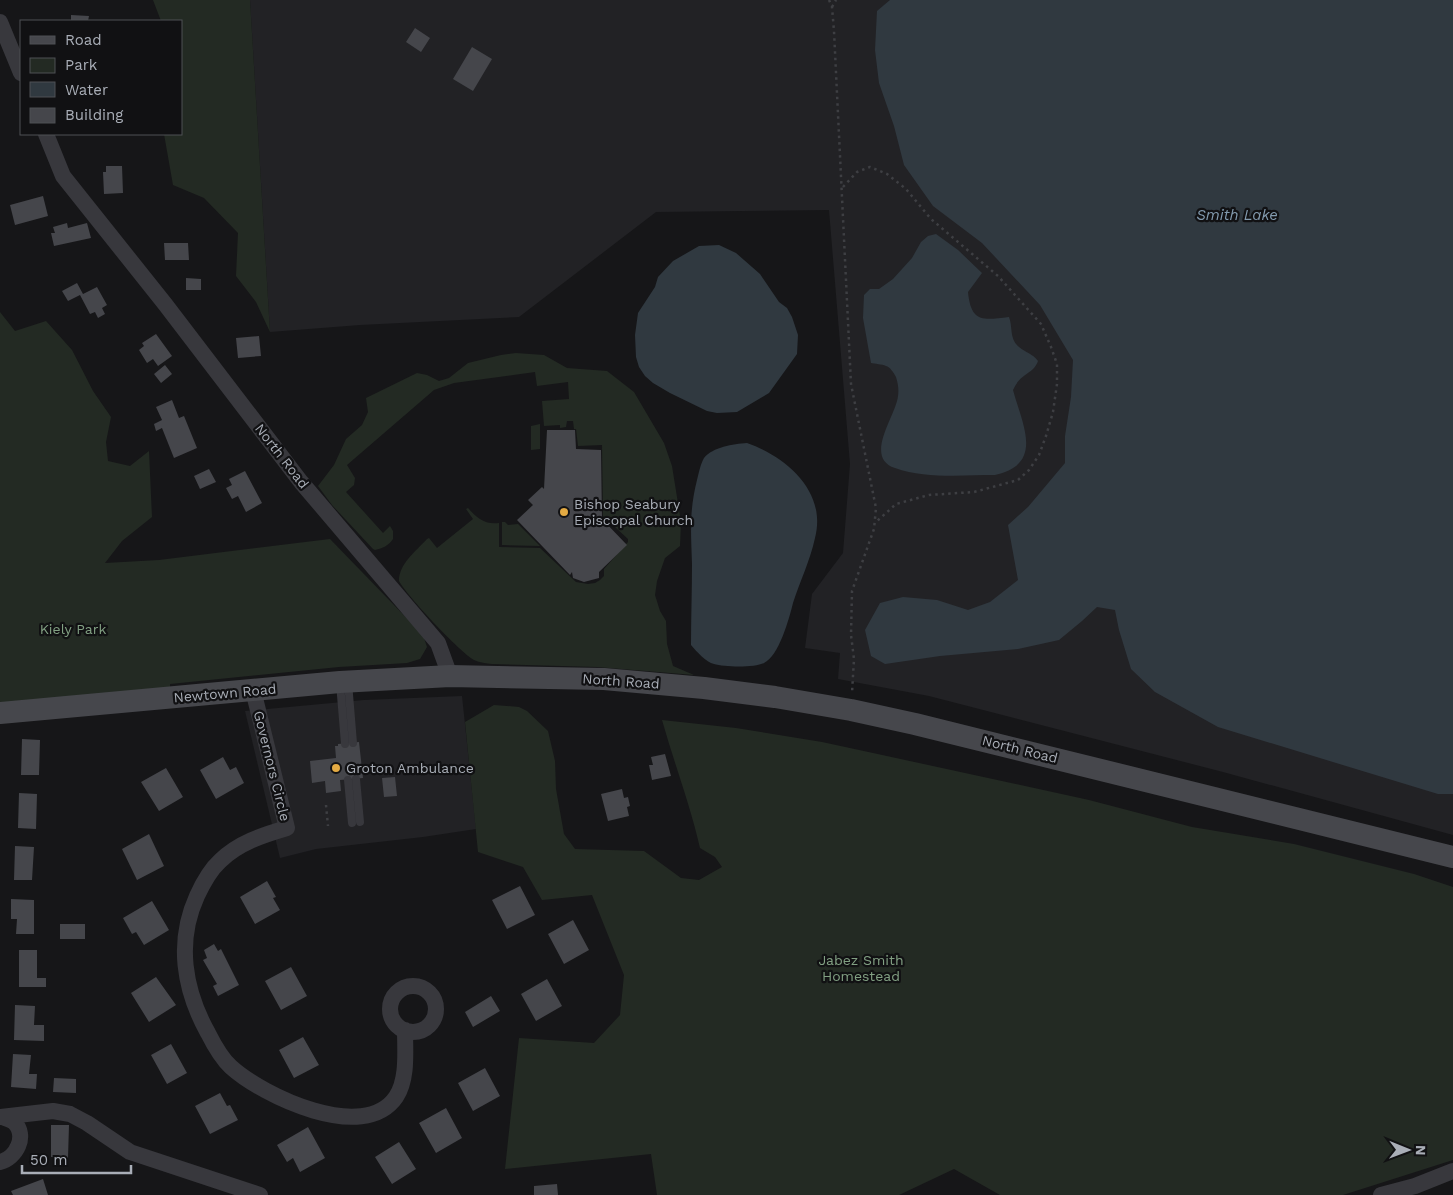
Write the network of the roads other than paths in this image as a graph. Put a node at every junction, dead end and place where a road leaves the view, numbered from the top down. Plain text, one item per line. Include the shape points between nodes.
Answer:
1 (0, 22) edge
2 (20, 72) edge
3 (46, 135) edge
4 (450, 676) junction
5 (344, 682) junction
6 (253, 690) junction
7 (0, 712) edge
8 (349, 743) dead end
9 (352, 779) dead end
10 (356, 823) dead end
11 (1453, 857) edge
12 (405, 1030) dead end
13 (2, 1117) edge
14 (0, 1162) edge
15 (1453, 1172) edge
16 (260, 1195) edge
17 (1381, 1195) edge

1 - 2 street
3 - 4 street, North Road via 63,176 301,482 438,643
4 - 5 main road, Newtown Road
4 - 11 main road, North Road via 653,683 775,697 851,710 981,739
5 - 6 main road, Newtown Road
5 - 8 lane
6 - 7 main road, Newtown Road
6 - 12 street, Governors Circle via 287,828 236,847 208,874 192,907 184,941 192,1001 215,1046 231,1067 260,1088 292,1104 324,1113 354,1117 387,1107 396,1097 404,1072
9 - 10 lane
13 - 14 street via 13,1121 19,1129 20,1140 11,1157
13 - 16 street via 53,1111 70,1114 130,1152
15 - 17 street

